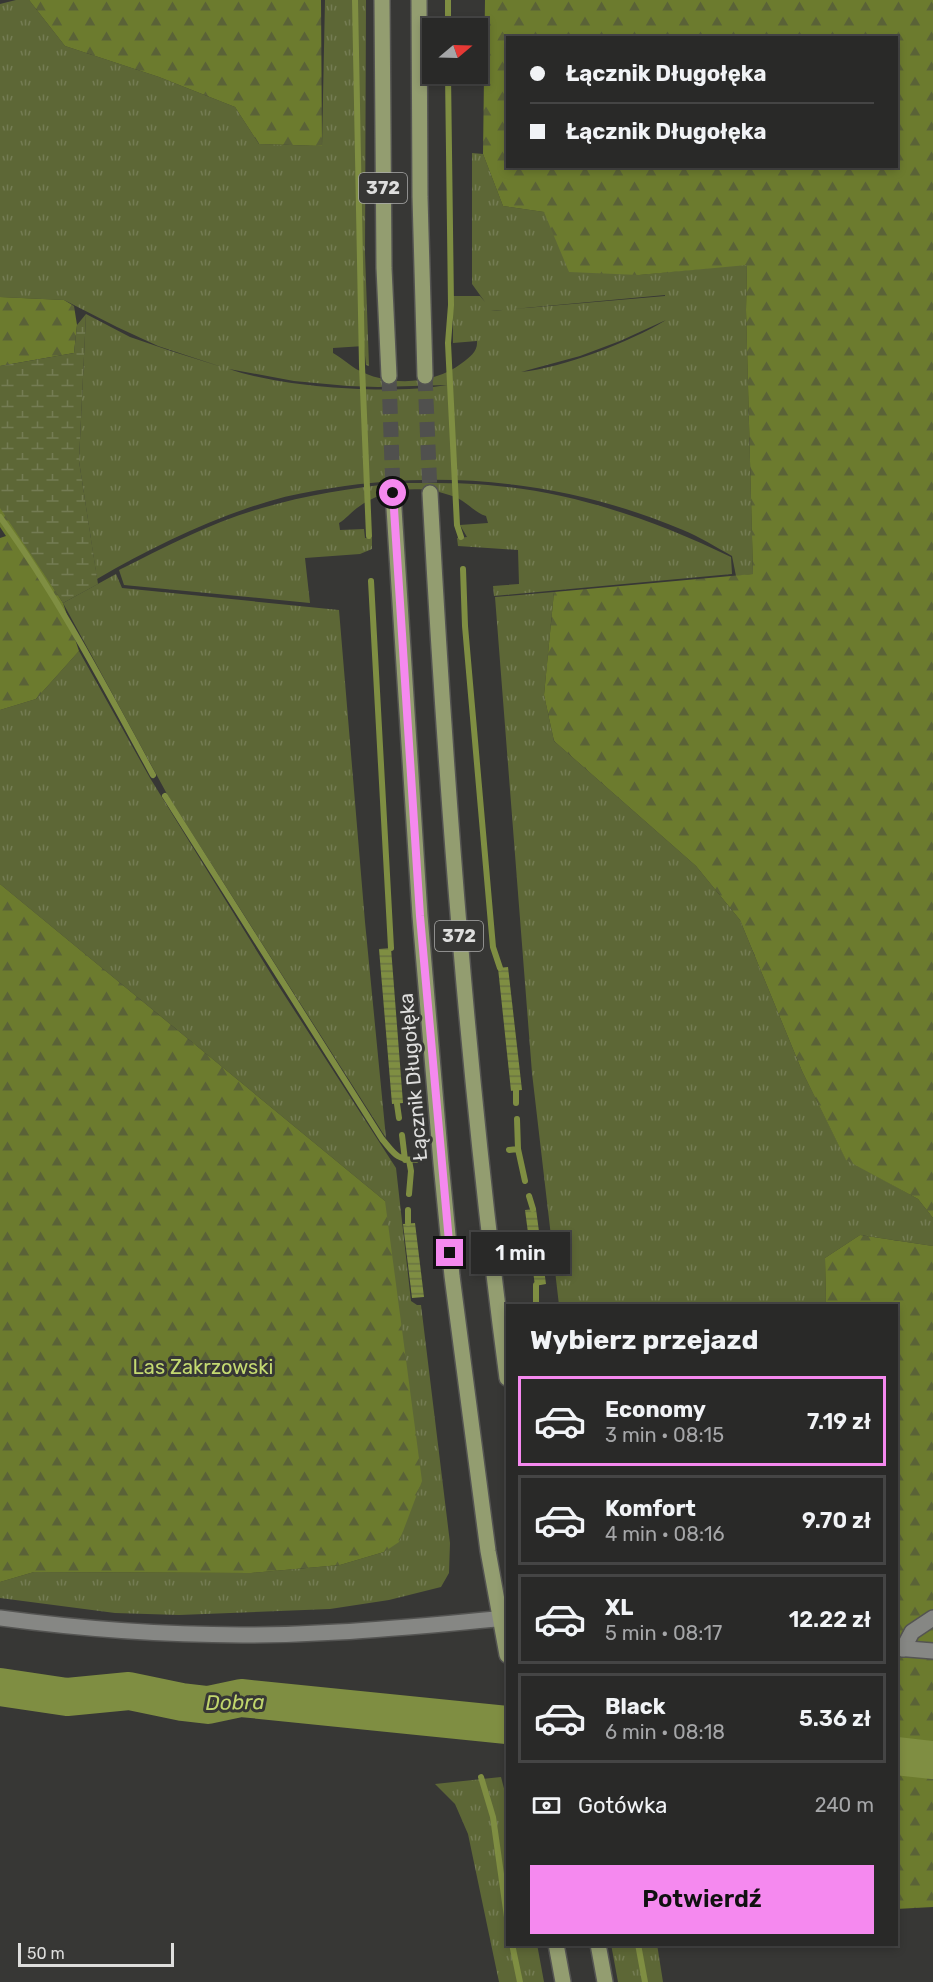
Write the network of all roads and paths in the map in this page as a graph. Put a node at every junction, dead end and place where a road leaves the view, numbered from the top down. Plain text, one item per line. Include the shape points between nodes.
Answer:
1 (382, 0) edge
2 (419, 0) edge
3 (389, 376) tunnel mouth
4 (425, 376) tunnel mouth
5 (393, 493) tunnel mouth
6 (430, 493) tunnel mouth
7 (506, 1370) edge
8 (0, 1618) edge
9 (933, 1618) edge
10 (504, 1619) edge
11 (506, 1642) edge
12 (899, 1649) edge
13 (933, 1651) edge
14 (556, 1946) edge
15 (598, 1946) edge
16 (563, 1982) edge
17 (605, 1982) edge

1 - 3 main road, 372
2 - 4 main road, 372
5 - 10 main road, Łącznik Długołęka / 372 via 418,893 452,1276 488,1551
6 - 7 main road, 372 via 460,949
8 - 10 street via 105,1630 253,1634 337,1632
9 - 12 street via 912,1632
10 - 11 main road, Łącznik Długołęka / 372
12 - 13 street
14 - 16 main road
15 - 17 main road

